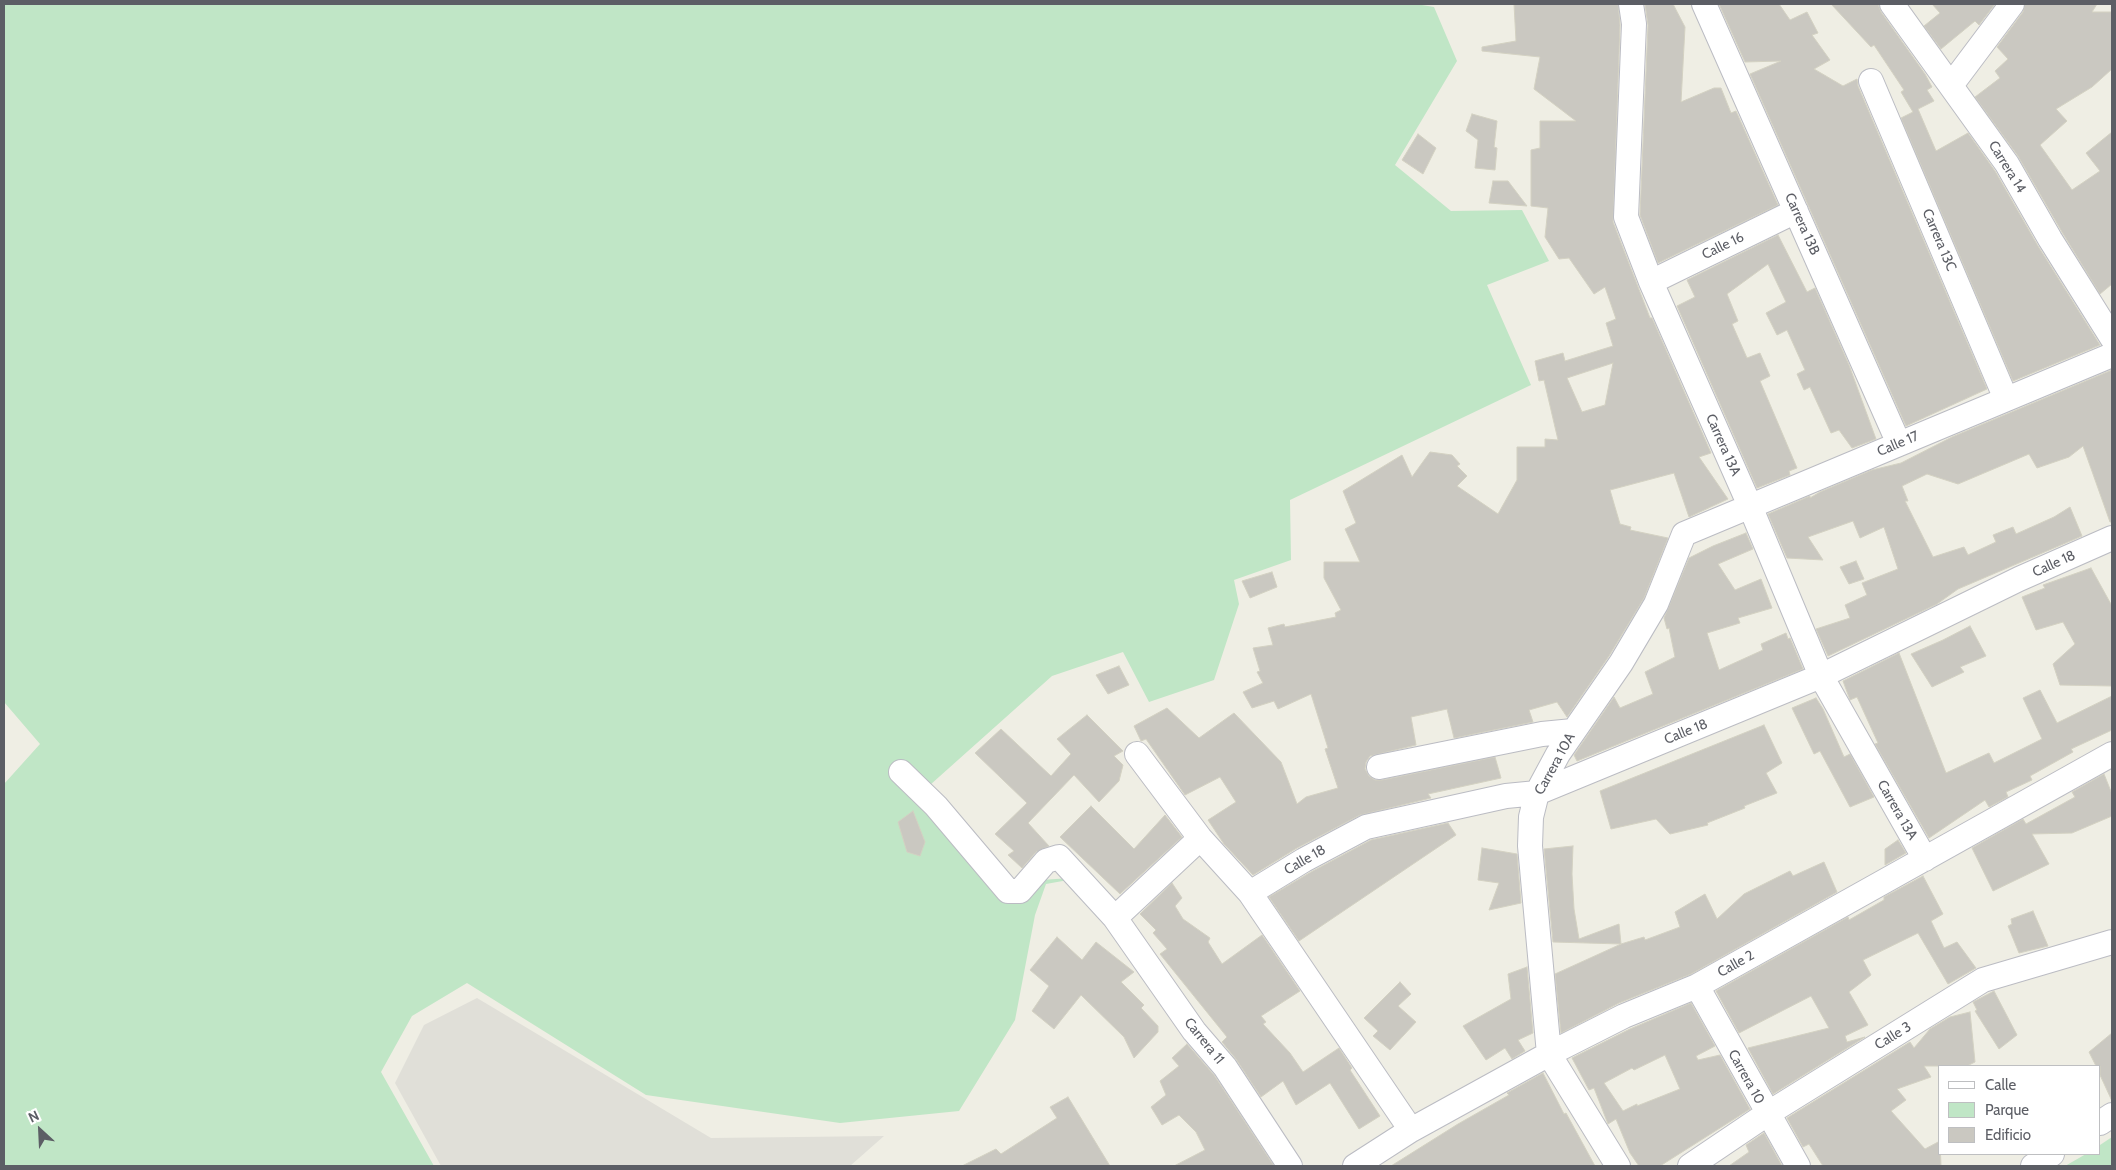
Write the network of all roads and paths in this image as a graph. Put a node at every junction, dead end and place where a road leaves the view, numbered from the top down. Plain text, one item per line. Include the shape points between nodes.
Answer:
1 (1631, 4) edge
2 (1704, 4) edge
3 (1892, 4) edge
4 (2012, 4) edge
5 (1872, 80) dead end
6 (1952, 84) junction
7 (1796, 211) junction
8 (1651, 282) junction
9 (2112, 338) edge
10 (2112, 355) edge
11 (2006, 399) junction
12 (1899, 444) junction
13 (1750, 506) junction
14 (1684, 534) joint
15 (2112, 538) edge
16 (1821, 676) junction
17 (1573, 731) junction
18 (1137, 754) dead end
19 (2112, 754) edge
20 (1379, 767) dead end
21 (901, 772) dead end
22 (1537, 793) junction
23 (1192, 846) dead end
24 (1925, 859) junction
25 (1250, 893) junction
26 (1115, 918) junction
27 (2112, 942) edge
28 (1697, 986) junction
29 (1548, 1054) junction
30 (1767, 1114) junction
31 (2112, 1114) edge
32 (2101, 1122) edge
33 (1411, 1130) junction
34 (2050, 1155) edge
35 (1290, 1166) edge
36 (1355, 1166) edge
37 (1618, 1166) edge
38 (1690, 1166) edge
39 (1798, 1166) edge
40 (2033, 1166) edge

1 - 8 street, Carrera 13A via 1634,24 1626,217
2 - 7 street, Carrera 13B
3 - 6 street, Carrera 14
4 - 6 street
5 - 11 street, Carrera 13C
6 - 9 street, Carrera 14 via 2007,164
7 - 8 street, Calle 16
7 - 12 street, Carrera 13B
8 - 13 street, Carrera 13A
10 - 11 street, Calle 17
11 - 12 street, Calle 17
12 - 13 street, Calle 17
13 - 14 street, Calle 17
13 - 16 street, Carrera 13A
14 - 17 street, Carrera 10A via 1656,604 1621,663
15 - 16 street, Calle 18 via 2019,579
16 - 22 street, Calle 18
16 - 24 street, Carrera 13A
17 - 20 street via 1542,734
17 - 22 street, Carrera 10A
18 - 25 street via 1200,838
19 - 24 street, Calle 2
21 - 26 street, Carrera 11 via 936,806 1008,892 1020,891 1046,861 1059,857
22 - 25 street, Calle 18 via 1506,796 1366,827
22 - 29 street, Carrera 10A via 1531,817 1530,846
23 - 26 street
24 - 28 street, Calle 2
25 - 33 street
26 - 35 street, Carrera 11 via 1194,1031 1225,1068
27 - 30 street, Calle 3 via 1983,980
28 - 29 street, Calle 2 via 1624,1016
28 - 30 street, Carrera 10
29 - 33 street, Calle 2
29 - 37 street
30 - 38 street, Calle 3
30 - 39 street, Carrera 10
31 - 32 street
33 - 36 street, Calle 2
34 - 40 street

